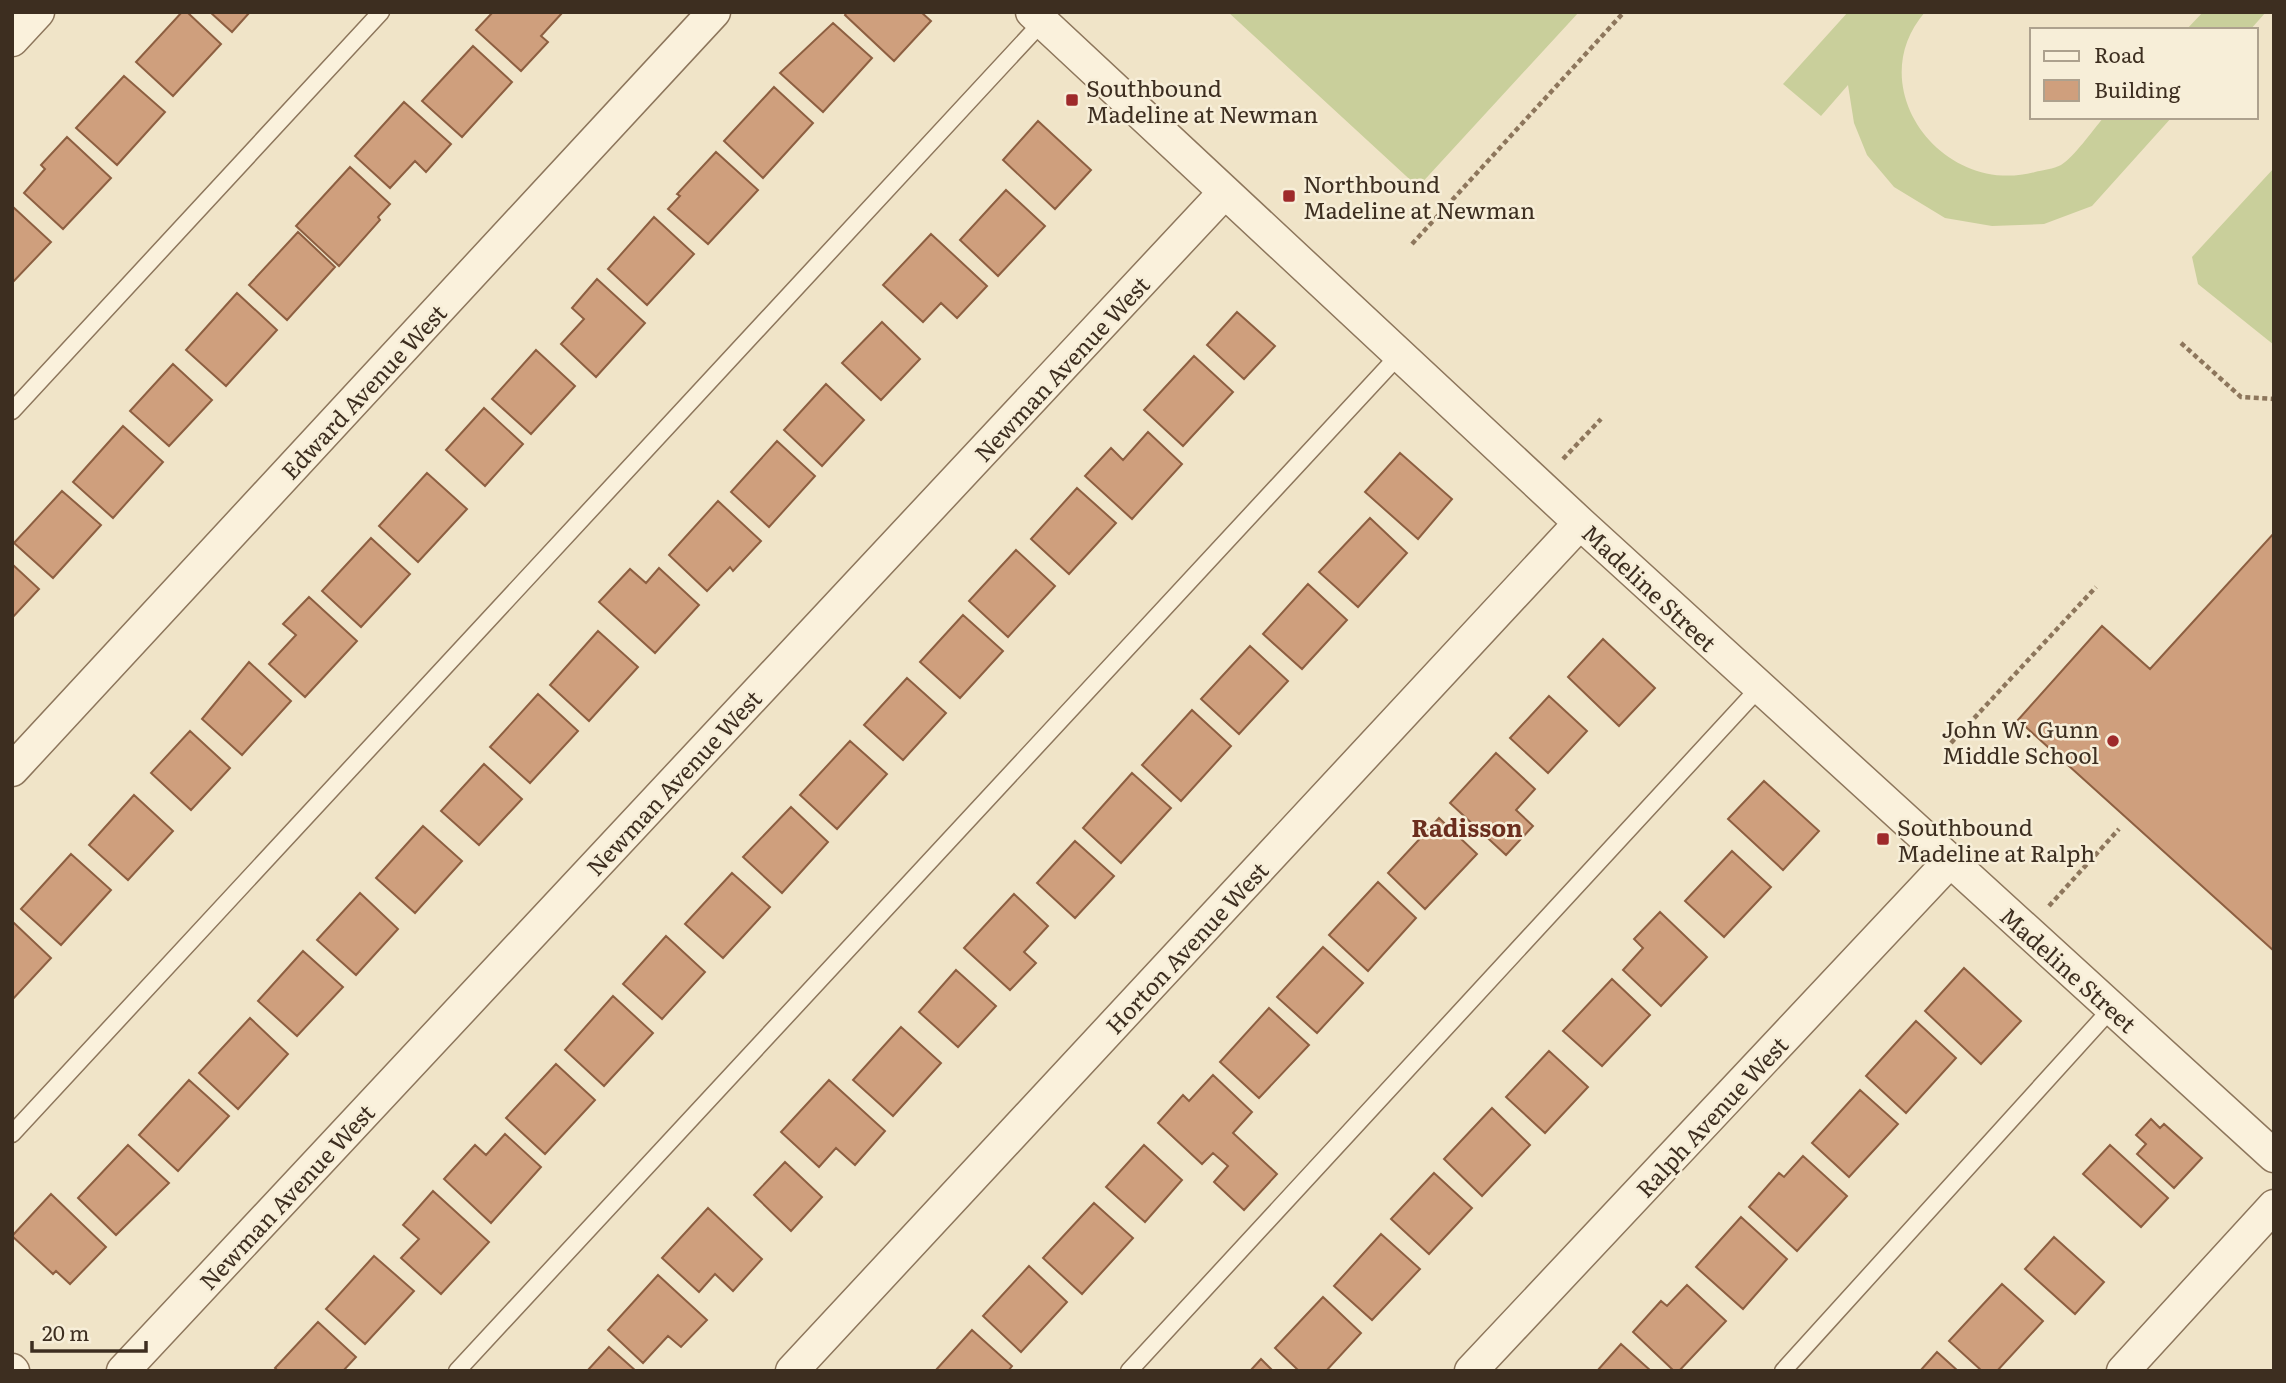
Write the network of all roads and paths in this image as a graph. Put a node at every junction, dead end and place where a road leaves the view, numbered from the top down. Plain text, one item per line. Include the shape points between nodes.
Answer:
1 (38, 12) edge
2 (381, 12) edge
3 (714, 12) edge
4 (1624, 12) edge
5 (1042, 15) edge
6 (12, 40) edge
7 (1224, 192) junction
8 (1412, 244) dead end
9 (2181, 343) dead end
10 (1400, 355) junction
11 (2274, 399) edge
12 (12, 411) edge
13 (1601, 419) dead end
14 (1557, 464) dead end
15 (1580, 523) junction
16 (2096, 587) dead end
17 (1759, 688) junction
18 (1951, 743) dead end
19 (12, 770) edge
20 (2119, 829) dead end
21 (1951, 860) junction
22 (2027, 930) junction
23 (2112, 1008) junction
24 (12, 1134) edge
25 (2274, 1156) edge
26 (2274, 1206) edge
27 (122, 1371) edge
28 (457, 1371) edge
29 (792, 1371) edge
30 (1129, 1371) edge
31 (1471, 1371) edge
32 (1783, 1371) edge
33 (2123, 1371) edge

1 - 6 street
2 - 12 lane
3 - 19 street, Edward Avenue West
4 - 8 path
5 - 7 street, Madeline Street
5 - 24 lane
7 - 10 street, Madeline Street
7 - 27 street, Newman Avenue West
9 - 11 path via 2241,397
10 - 15 street, Madeline Street
10 - 28 lane
13 - 14 path
15 - 17 street, Madeline Street
15 - 29 street, Horton Avenue West
16 - 18 path
17 - 21 street, Madeline Street
17 - 30 lane
20 - 22 path
21 - 22 street, Madeline Street
21 - 31 street, Ralph Avenue West
22 - 23 street, Madeline Street
23 - 25 street, Madeline Street
23 - 32 lane
26 - 33 street

